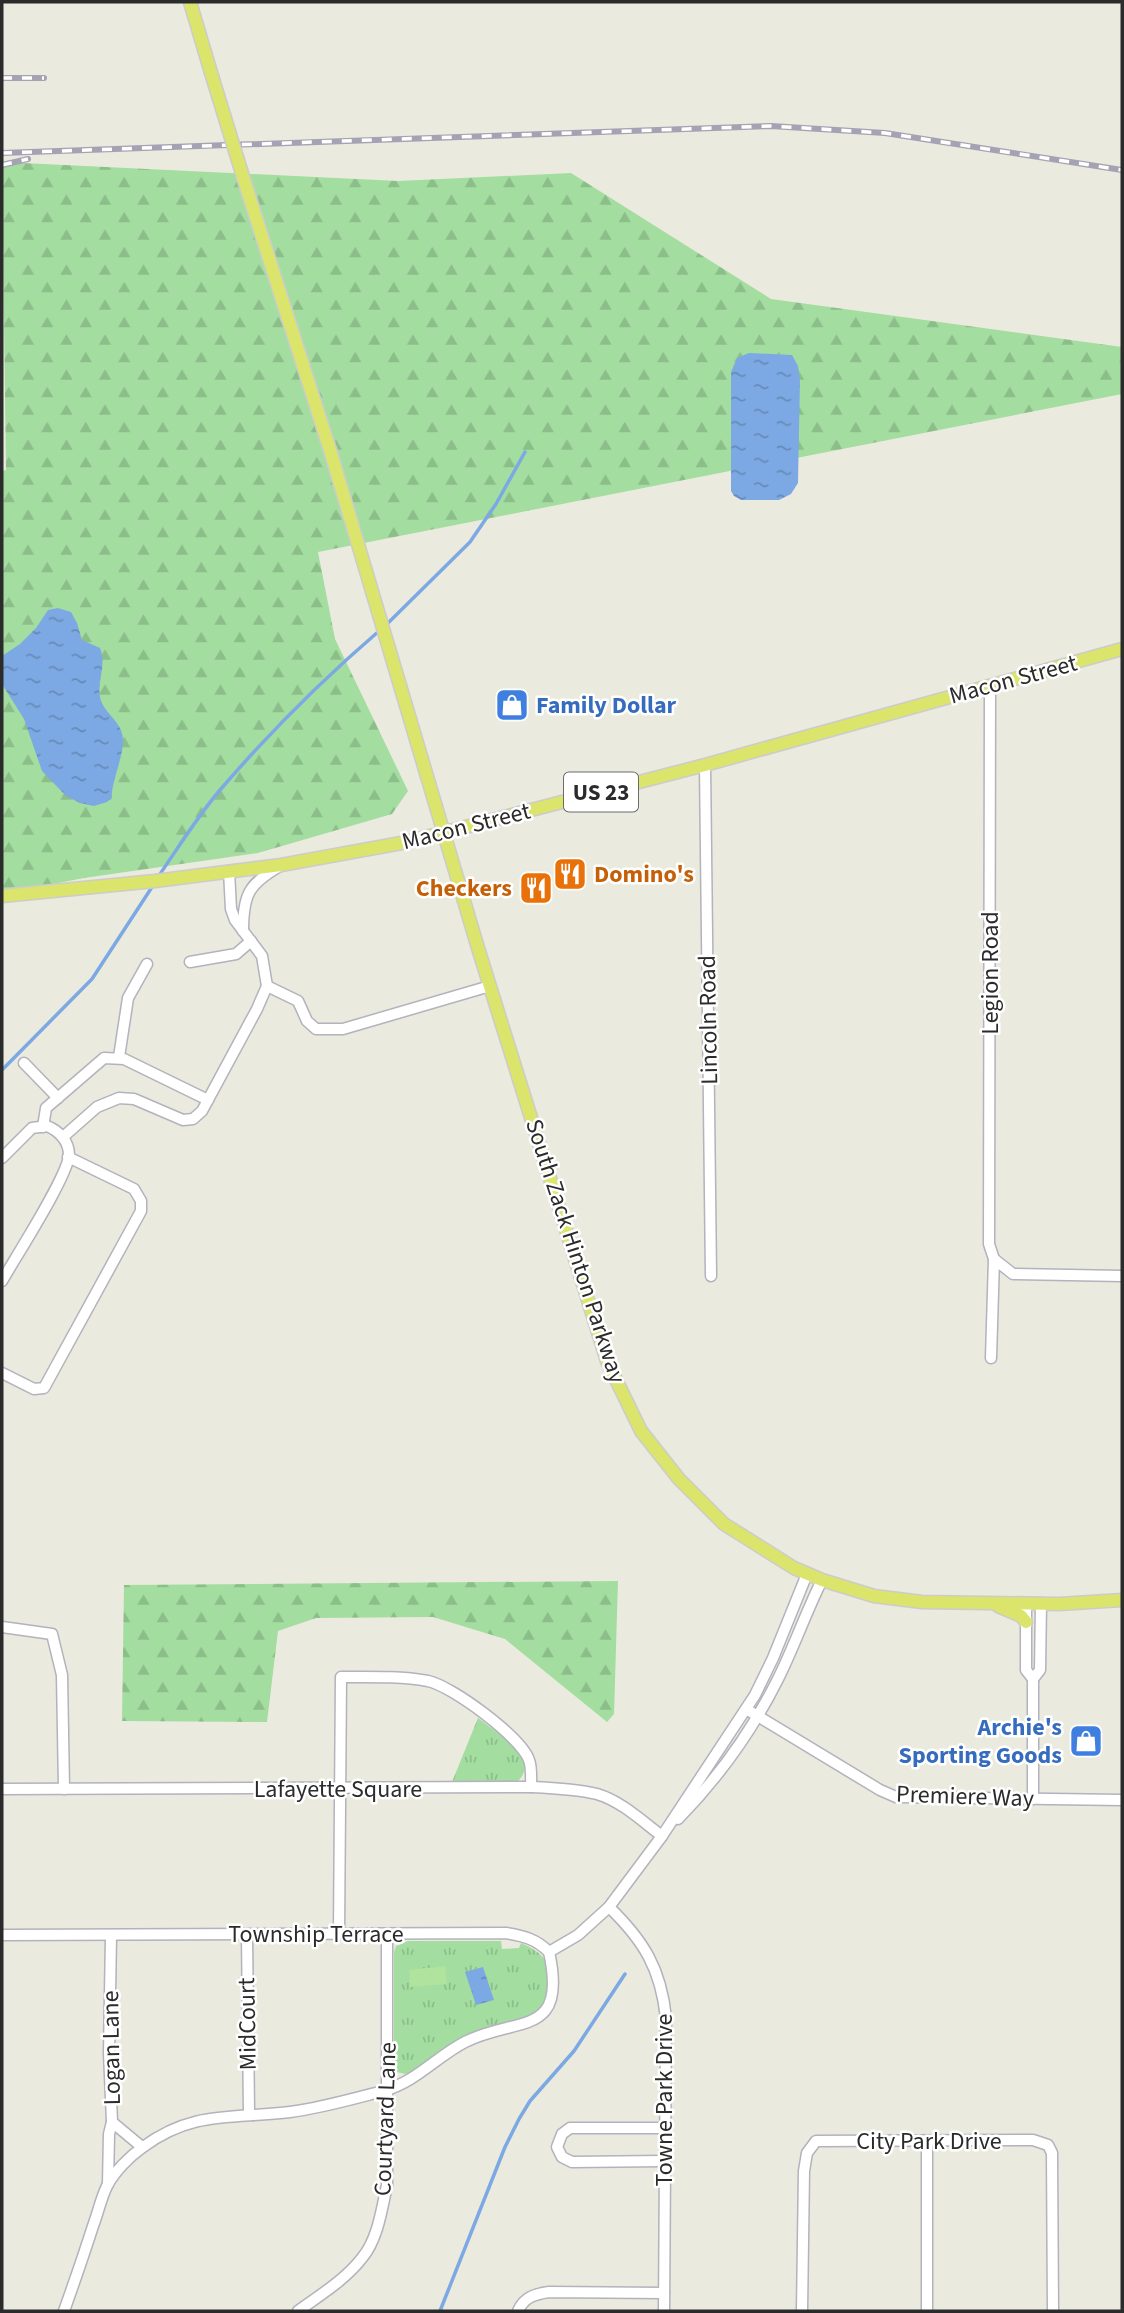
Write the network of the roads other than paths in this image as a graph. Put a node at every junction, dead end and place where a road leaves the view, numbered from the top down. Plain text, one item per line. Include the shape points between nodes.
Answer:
1 (190, 2) edge
2 (1122, 649) edge
3 (990, 685) junction
4 (705, 765) junction
5 (444, 832) junction
6 (281, 865) junction
7 (229, 871) junction
8 (2, 896) edge
9 (243, 931) junction
10 (251, 941) junction
11 (190, 962) dead end
12 (147, 964) dead end
13 (267, 986) junction
14 (490, 986) junction
15 (119, 1058) junction
16 (24, 1063) dead end
17 (58, 1098) junction
18 (208, 1100) junction
19 (43, 1127) junction
20 (62, 1137) junction
21 (68, 1157) junction
22 (2, 1158) edge
23 (994, 1259) junction
24 (711, 1276) dead end
25 (1122, 1276) edge
26 (2, 1281) edge
27 (991, 1358) dead end
28 (2, 1373) edge
29 (807, 1574) junction
30 (822, 1580) junction
31 (1122, 1600) edge
32 (1097, 1601) junction
33 (1026, 1602) junction
34 (988, 1603) junction
35 (1041, 1603) junction
36 (1122, 1605) edge
37 (1026, 1622) junction
38 (2, 1627) edge
39 (1032, 1679) junction
40 (746, 1709) junction
41 (757, 1716) junction
42 (531, 1787) junction
43 (2, 1789) edge
44 (64, 1789) junction
45 (339, 1789) junction
46 (1033, 1799) junction
47 (1122, 1800) edge
48 (662, 1836) junction
49 (609, 1907) junction
50 (339, 1933) junction
51 (247, 1934) junction
52 (387, 1934) junction
53 (2, 1935) edge
54 (111, 1936) junction
55 (549, 1952) junction
56 (387, 2090) junction
57 (249, 2114) junction
58 (112, 2122) junction
59 (665, 2128) junction
60 (927, 2141) junction
61 (142, 2147) junction
62 (664, 2161) junction
63 (108, 2184) junction
64 (664, 2293) junction
65 (64, 2311) edge
66 (298, 2311) edge
67 (519, 2311) edge
68 (664, 2311) edge
69 (802, 2311) edge
70 (927, 2311) edge
71 (1053, 2311) edge

1 - 5 main road, South Zack Hinton Parkway, bridge
2 - 3 main road, Macon Street / US 23
3 - 4 main road, Macon Street / US 23
3 - 23 street, Legion Road via 989,1244
4 - 5 main road, Macon Street / US 23
4 - 24 street, Lincoln Road
5 - 6 main road, Macon Street / US 23
5 - 14 main road, South Zack Hinton Parkway
6 - 7 main road, Macon Street / US 23
6 - 9 street via 258,878 252,887
7 - 8 main road, Macon Street / US 23
7 - 9 street via 232,909
9 - 10 street
10 - 11 street via 236,954
10 - 13 street via 262,956
12 - 15 street via 128,999
13 - 14 street via 298,1001 316,1029 343,1029
13 - 18 street
14 - 29 main road, South Zack Hinton Parkway via 607,1361 641,1431 679,1479 724,1524
15 - 17 street via 104,1058
15 - 18 street
16 - 17 street
17 - 19 street via 46,1108
18 - 20 street via 202,1111 183,1120 134,1099 119,1098 97,1107
19 - 20 street
19 - 22 street via 22,1135
20 - 21 street
21 - 26 street
21 - 28 street via 134,1189 141,1210 44,1388 34,1390
23 - 25 street via 1013,1274
23 - 27 street, Legion Road
29 - 30 main road, South Zack Hinton Parkway
29 - 40 street via 774,1658
30 - 34 main road, South Zack Hinton Parkway via 874,1596
30 - 41 street via 780,1676
31 - 32 main road, South Zack Hinton Parkway
32 - 35 main road, South Zack Hinton Parkway
32 - 36 main road
33 - 34 main road, South Zack Hinton Parkway
33 - 35 main road, South Zack Hinton Parkway
33 - 37 street
34 - 37 main road via 1008,1609
35 - 39 street via 1040,1670
37 - 39 street via 1026,1670
38 - 44 street via 52,1634 63,1683
39 - 46 street
40 - 41 street, Premiere Way
40 - 48 street
41 - 46 street, Premiere Way via 893,1796
41 - 48 street via 707,1789
42 - 45 street, Lafayette Square
42 - 45 street via 529,1760 520,1747 461,1696 430,1682 341,1677
42 - 48 street, Lafayette Square via 600,1795
43 - 44 street, Lafayette Square
44 - 45 street, Lafayette Square
45 - 50 street
46 - 47 street, Premiere Way
48 - 49 street
49 - 55 street via 578,1935
49 - 59 street, Towne Park Drive via 643,1946 663,1994
50 - 51 street, Township Terrace
50 - 52 street, Township Terrace
51 - 54 street, Township Terrace
51 - 57 street, MidCourt
52 - 55 street, Township Terrace via 506,1933 538,1941
52 - 56 street, Courtyard Lane
53 - 54 street, Township Terrace
54 - 58 street, Logan Lane
55 - 56 street via 552,2000 541,2014 525,2025 464,2043
56 - 57 street via 289,2112
56 - 66 street, Courtyard Lane via 387,2185 380,2219 364,2256 336,2284
57 - 61 street via 187,2123
58 - 61 street, Logan Lane
58 - 63 street
59 - 62 street, Towne Park Drive
59 - 62 street via 570,2128 557,2147 562,2157 572,2162
60 - 69 street, City Park Drive via 816,2141 807,2153
60 - 70 street
60 - 71 street, City Park Drive via 1033,2140 1048,2145 1052,2153
61 - 63 street
62 - 64 street, Towne Park Drive
63 - 65 street
64 - 67 street via 549,2292 535,2294
64 - 68 street, Towne Park Drive

